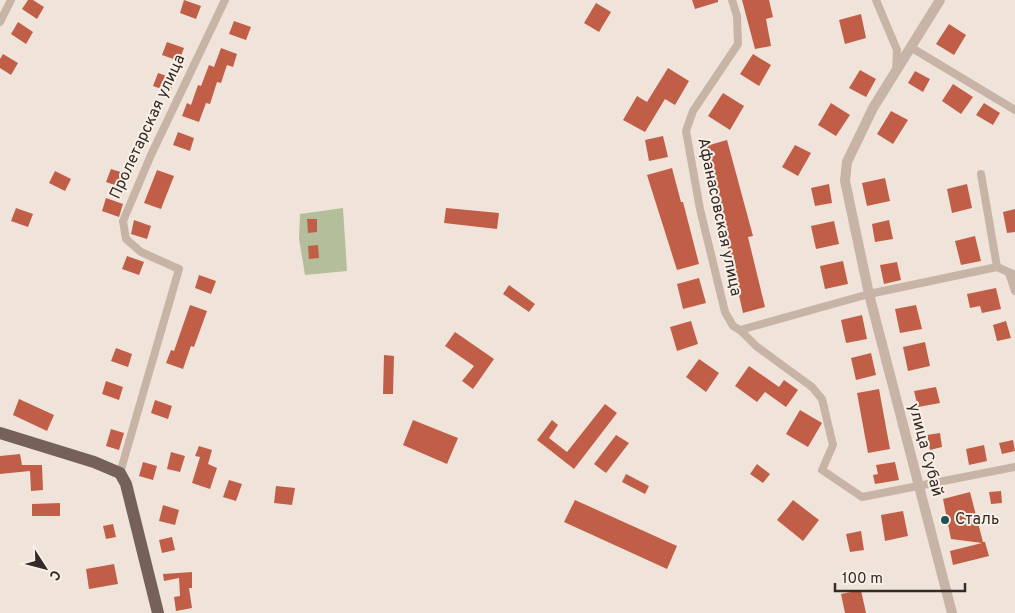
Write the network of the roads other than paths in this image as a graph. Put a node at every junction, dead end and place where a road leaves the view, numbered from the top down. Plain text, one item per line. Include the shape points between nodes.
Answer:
1 (11, 0) edge
2 (225, 0) edge
3 (732, 0) edge
4 (876, 0) edge
5 (940, 0) edge
6 (0, 22) edge
7 (912, 48) junction
8 (896, 71) junction
9 (1015, 110) edge
10 (981, 174) dead end
11 (997, 267) junction
12 (1012, 274) edge
13 (1015, 291) edge
14 (869, 294) junction
15 (740, 330) junction
16 (0, 433) edge
17 (1015, 467) edge
18 (120, 473) junction
19 (920, 487) junction
20 (158, 613) edge
21 (952, 613) edge

1 - 6 street
2 - 18 street, Пролетарская улица via 123,221 126,239 141,252 179,269
3 - 15 street, Афанасовская улица via 737,16 738,44 693,111 686,131 700,210 725,312 733,326
4 - 8 street via 897,50
5 - 7 street, улица Субай
7 - 8 street, улица Субай
7 - 9 street
8 - 14 street, улица Субай via 873,108 847,162 845,181
10 - 11 street
11 - 12 street
11 - 14 street
12 - 13 street
14 - 15 street
14 - 19 street, улица Субай
15 - 19 street, Афанасовская улица via 756,346 812,387 822,399 833,446 822,470 862,497
16 - 18 main road
17 - 19 street
18 - 20 main road via 126,484
19 - 21 street, улица Субай

